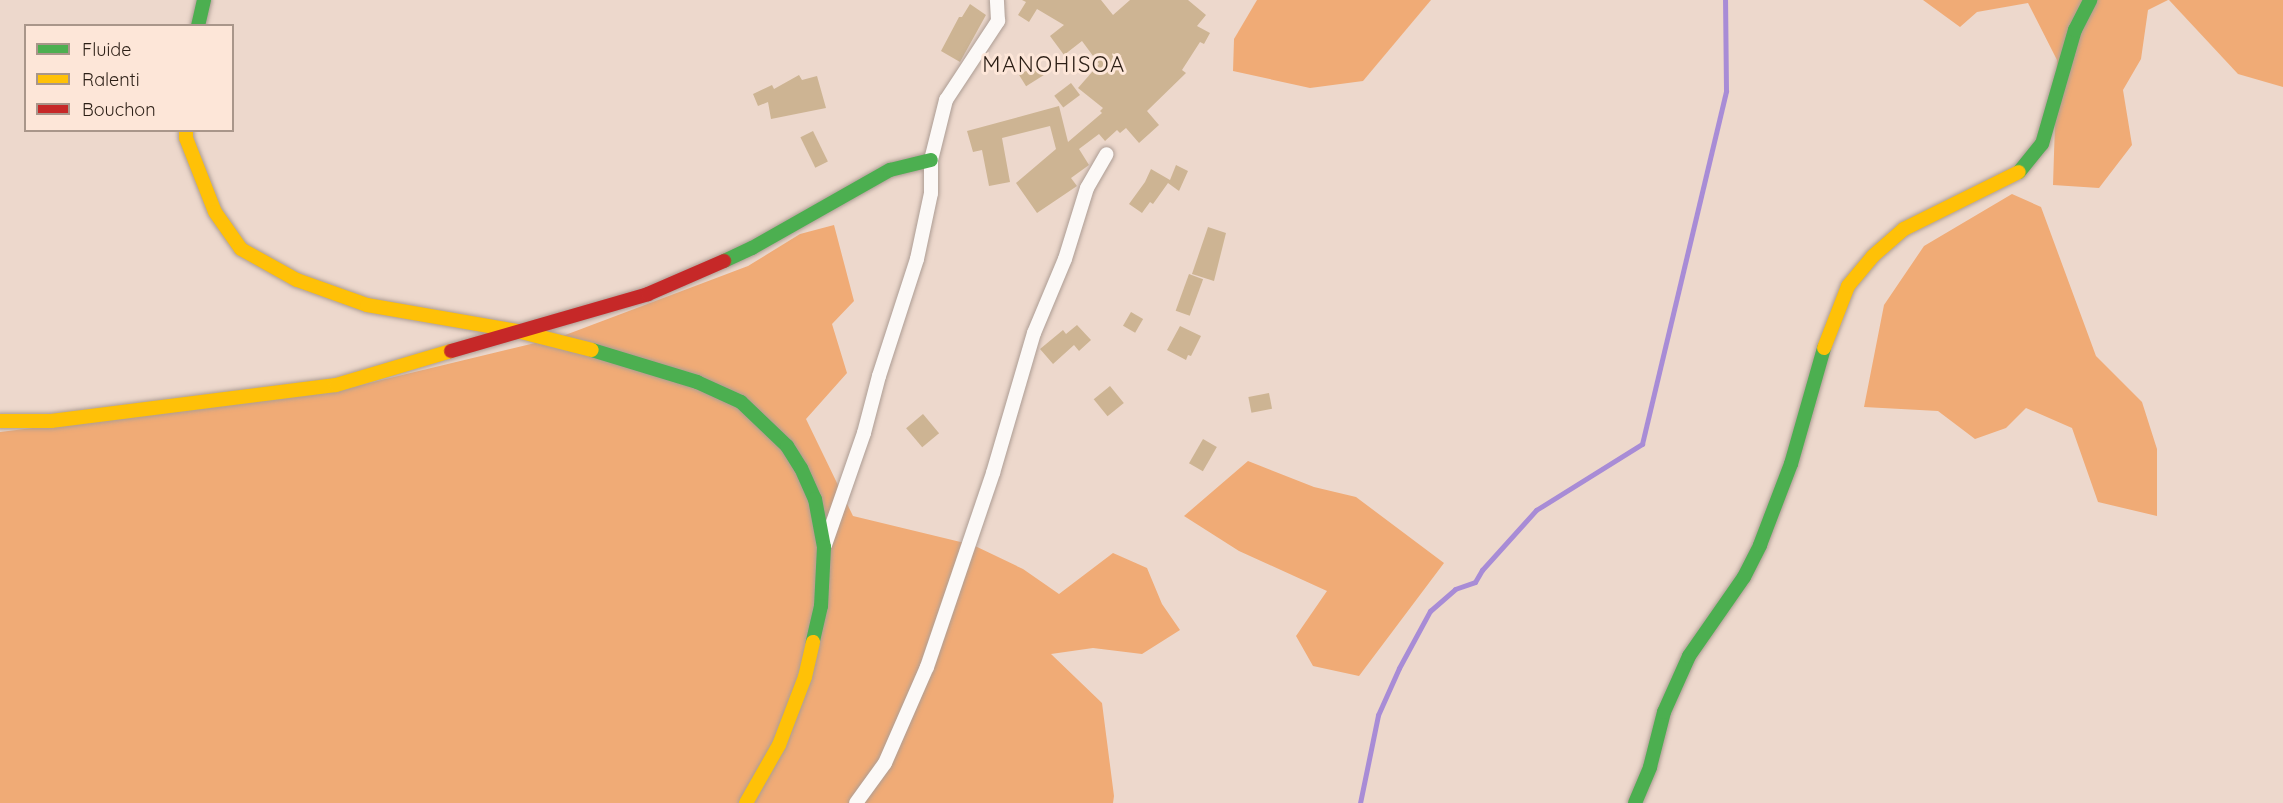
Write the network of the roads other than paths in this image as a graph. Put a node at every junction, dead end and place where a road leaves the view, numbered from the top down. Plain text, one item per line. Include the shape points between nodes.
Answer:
1 (204, 0) edge
2 (997, 0) edge
3 (2090, 0) edge
4 (198, 24) edge
5 (186, 132) edge
6 (1107, 154) dead end
7 (931, 160) junction
8 (517, 332) junction
9 (0, 422) edge
10 (824, 547) junction
11 (746, 803) edge
12 (856, 803) edge
13 (1635, 803) edge

1 - 4 street
2 - 7 street via 998,21 946,100
3 - 13 street via 2075,30 2042,144 2021,171 1904,229 1873,256 1848,286 1828,333 1791,464 1760,545 1744,577 1689,656 1664,712 1650,767
5 - 8 street via 215,212 241,249 297,280 367,305
6 - 12 street via 1088,188 1065,259 1034,333 993,473 927,667 885,763
7 - 8 street via 890,170 752,248 648,294
7 - 10 street via 931,193 917,259 864,433
8 - 9 street via 336,385 51,421
8 - 10 street via 697,382 741,402 787,446 801,468 815,500
10 - 11 street via 821,606 805,677 779,745

